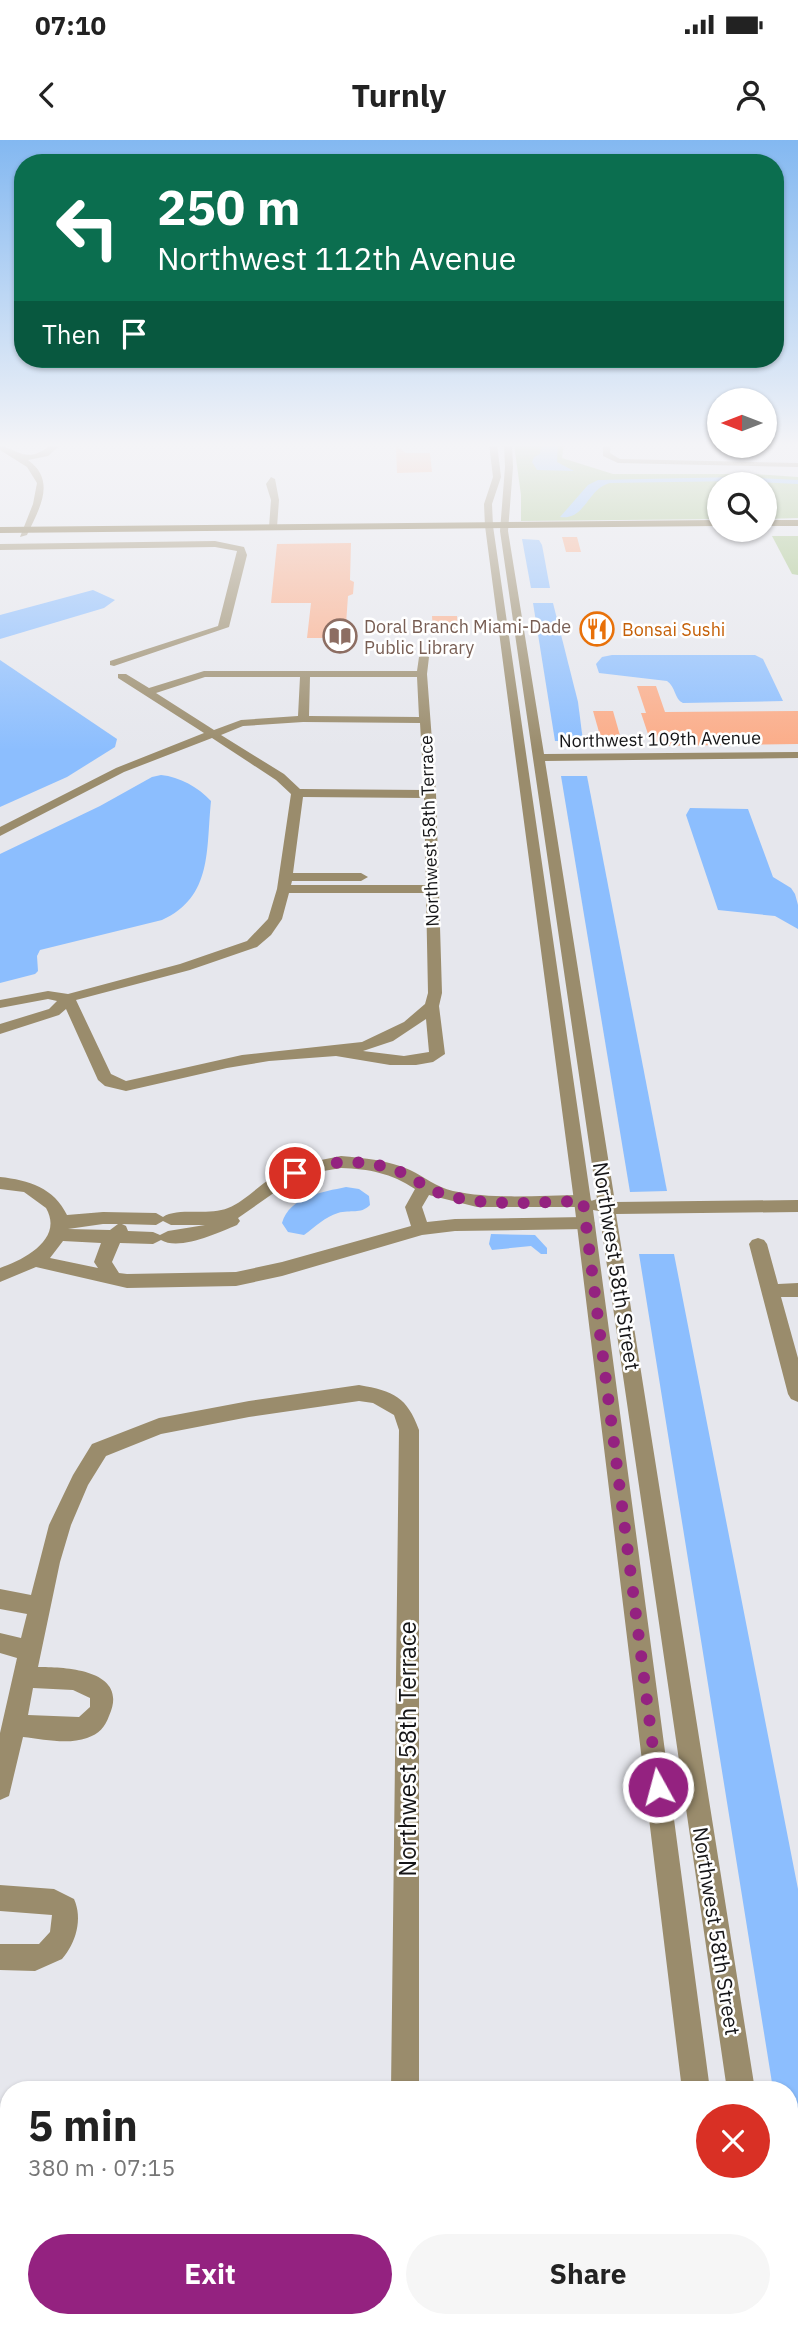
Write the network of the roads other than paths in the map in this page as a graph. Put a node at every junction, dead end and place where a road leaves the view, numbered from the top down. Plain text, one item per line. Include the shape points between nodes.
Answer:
1 (67, 546) edge
2 (226, 546) edge
3 (499, 546) edge
4 (0, 547) edge
5 (424, 657) dead end
6 (114, 663) dead end
7 (305, 674) junction
8 (422, 674) junction
9 (122, 676) dead end
10 (148, 692) junction
11 (182, 695) junction
12 (303, 719) junction
13 (424, 720) junction
14 (210, 733) junction
15 (798, 755) edge
16 (532, 759) junction
17 (297, 793) junction
18 (430, 794) junction
19 (2, 830) edge
20 (285, 883) junction
21 (431, 883) junction
22 (68, 998) junction
23 (0, 1004) edge
24 (432, 1006) junction
25 (0, 1029) edge
26 (340, 1052) junction
27 (2, 1178) edge
28 (426, 1188) junction
29 (583, 1201) junction
30 (798, 1206) edge
31 (608, 1208) junction
32 (125, 1218) junction
33 (586, 1223) junction
34 (59, 1228) junction
35 (162, 1228) junction
36 (422, 1228) junction
37 (118, 1238) junction
38 (758, 1244) dead end
39 (32, 1261) junction
40 (0, 1275) edge
41 (113, 1278) junction
42 (798, 1290) edge
43 (771, 1291) junction
44 (798, 1394) edge
45 (0, 1599) edge
46 (39, 1607) junction
47 (0, 1643) edge
48 (30, 1651) junction
49 (25, 1676) junction
50 (15, 1725) junction
51 (0, 1788) edge
52 (0, 1898) edge
53 (0, 1957) edge
54 (405, 2081) edge
55 (695, 2081) edge
56 (740, 2081) edge

1 - 4 street
2 - 6 street via 241,549 242,555 225,625
3 - 16 street, Northwest 58th Street
5 - 8 street, Northwest 58th Terrace
7 - 8 street
7 - 11 street via 204,674
7 - 12 street
8 - 13 street, Northwest 58th Terrace
9 - 10 street
10 - 11 street
10 - 11 street
11 - 14 street
12 - 13 street
12 - 14 street via 257,720
13 - 18 street, Northwest 58th Terrace
14 - 17 street via 280,777
14 - 19 street via 120,770
15 - 16 street, Northwest 109th Avenue
16 - 29 street, Northwest 58th Street
16 - 31 street, Northwest 58th Street
17 - 18 street
17 - 20 street
18 - 21 street, Northwest 58th Terrace
20 - 21 street
20 - 22 street via 275,919 252,944
21 - 24 street, Northwest 58th Terrace
22 - 23 street via 48,995
22 - 25 street via 54,1012
22 - 26 street via 104,1076 126,1086 242,1060
24 - 26 street via 393,1037
24 - 26 street, Northwest 58th Terrace via 437,1054 428,1060
27 - 34 street via 48,1198 58,1210
28 - 29 street via 477,1201
28 - 35 street via 383,1167 341,1162 282,1179 237,1218 202,1233
28 - 36 street via 411,1208
29 - 31 street
29 - 33 street, Northwest 58th Street
30 - 31 street
31 - 33 street
31 - 56 street, Northwest 58th Street
32 - 34 street
32 - 35 street
32 - 37 street
33 - 36 street
33 - 55 street, Northwest 58th Street
34 - 37 street
34 - 39 street via 43,1254
35 - 37 street
36 - 41 street via 236,1279
37 - 41 street via 107,1248 103,1262
38 - 43 street
39 - 40 street
39 - 41 street
42 - 43 street
43 - 44 street
45 - 46 street
46 - 48 street
46 - 54 street, Northwest 58th Terrace via 60,1525 99,1450 159,1426 359,1393 377,1396 402,1410 409,1430
47 - 48 street
48 - 49 street
49 - 50 street
49 - 50 street via 93,1684 101,1692 103,1704 88,1726
50 - 51 street
52 - 53 street via 54,1902 65,1908 66,1920 63,1936 40,1957

